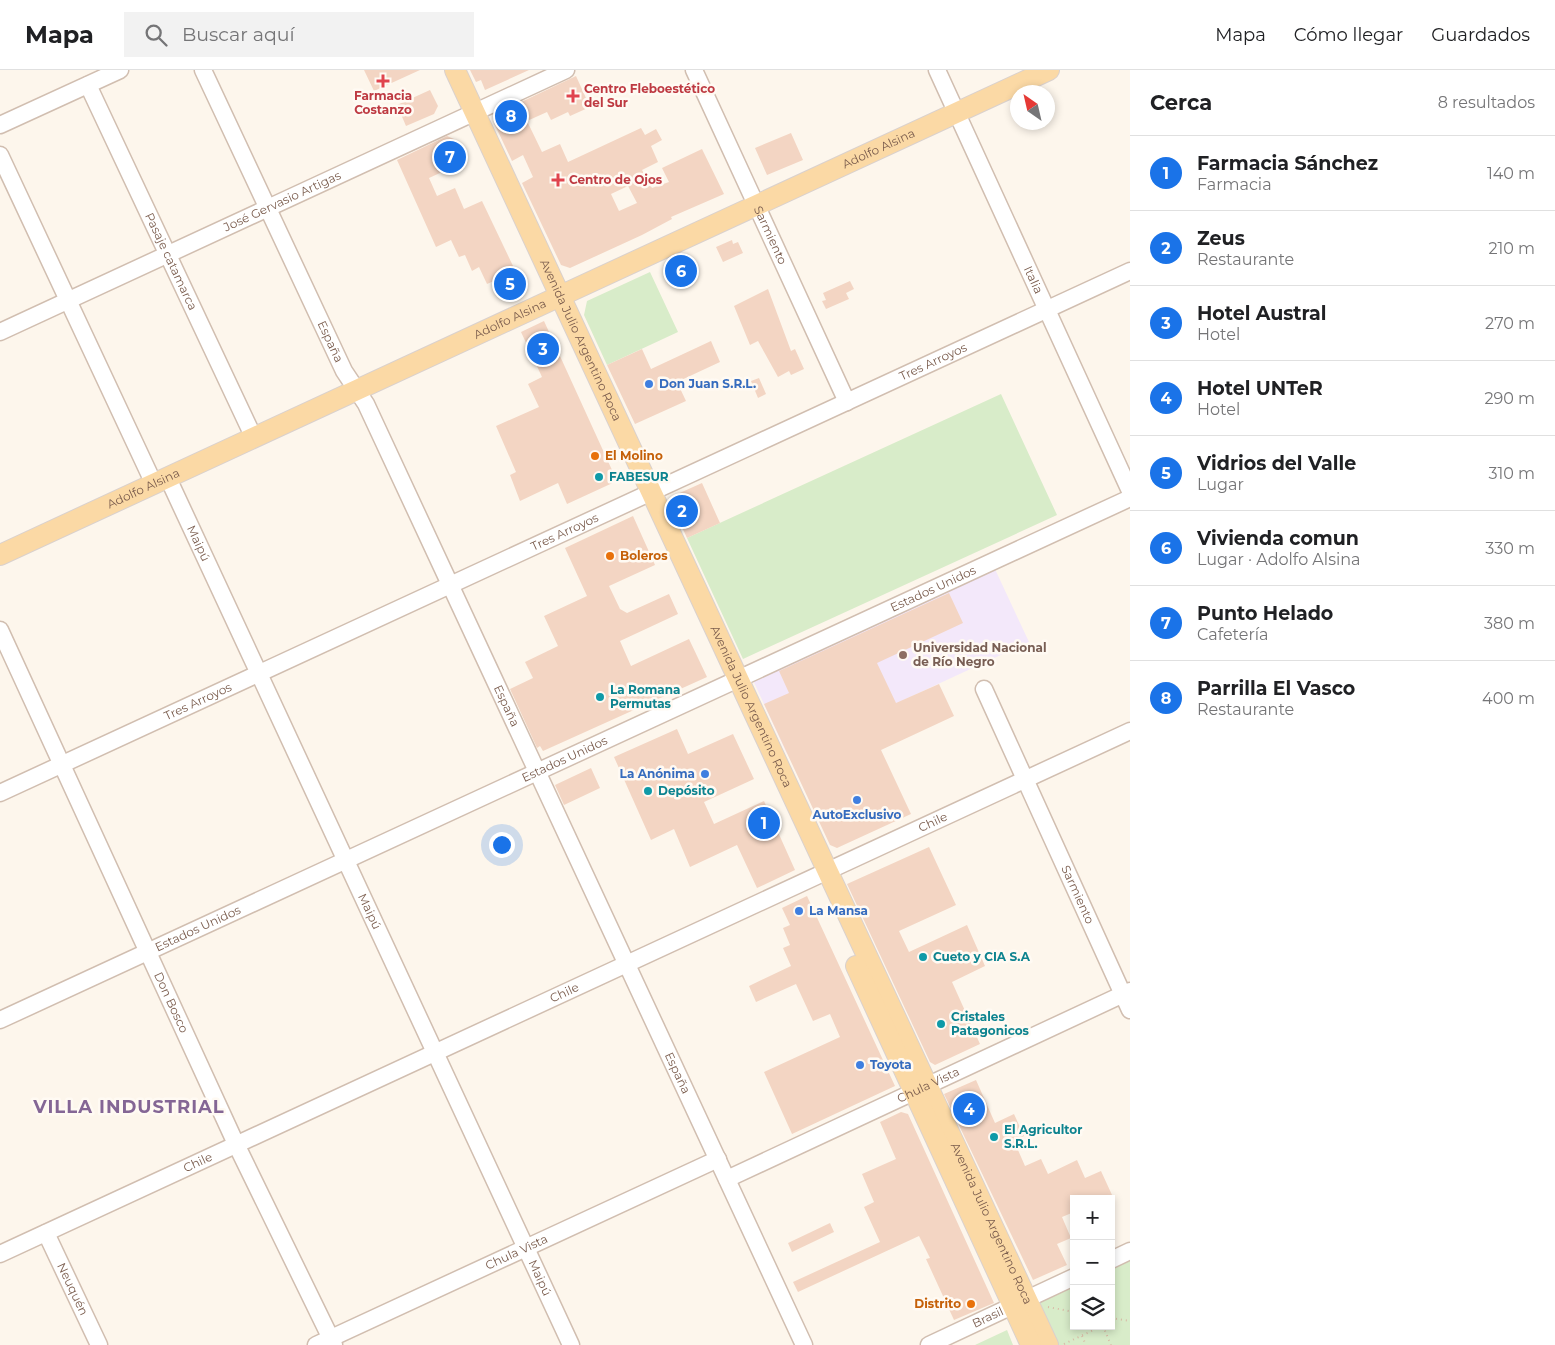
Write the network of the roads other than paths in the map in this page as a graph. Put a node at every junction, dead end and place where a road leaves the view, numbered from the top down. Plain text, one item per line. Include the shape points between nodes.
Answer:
1 (120, 70) edge
2 (203, 70) edge
3 (442, 70) edge
4 (455, 70) edge
5 (566, 70) edge
6 (694, 70) edge
7 (937, 70) edge
8 (1049, 70) edge
9 (88, 85) junction
10 (957, 112) junction
11 (469, 115) junction
12 (0, 126) edge
13 (0, 155) edge
14 (757, 206) junction
15 (268, 208) junction
16 (169, 254) junction
17 (1130, 271) edge
18 (555, 299) junction
19 (68, 301) junction
20 (1047, 309) junction
21 (0, 332) edge
22 (357, 390) junction
23 (847, 402) junction
24 (254, 438) junction
25 (161, 481) junction
26 (1130, 491) edge
27 (646, 496) junction
28 (1130, 498) edge
29 (0, 555) edge
30 (451, 586) junction
31 (0, 630) edge
32 (260, 675) junction
33 (732, 682) junction
34 (984, 689) dead end
35 (1130, 731) edge
36 (61, 765) junction
37 (537, 772) junction
38 (1024, 780) junction
39 (0, 793) edge
40 (346, 860) junction
41 (821, 874) junction
42 (149, 951) junction
43 (626, 964) junction
44 (1126, 993) edge
45 (1130, 1010) edge
46 (0, 1020) edge
47 (435, 1052) junction
48 (921, 1088) junction
49 (236, 1144) junction
50 (718, 1159) junction
51 (727, 1179) junction
52 (46, 1233) junction
53 (526, 1248) junction
54 (1130, 1251) edge
55 (0, 1254) edge
56 (1115, 1258) edge
57 (1070, 1279) edge
58 (1027, 1303) junction
59 (327, 1343) edge
60 (99, 1345) edge
61 (571, 1345) edge
62 (804, 1345) edge
63 (929, 1345) edge
64 (1031, 1345) edge
65 (1048, 1345) edge

1 - 9 street
2 - 15 street, España
3 - 11 main road, Avenida Julio Argentino Roca
4 - 11 main road, Avenida Julio Argentino Roca
5 - 11 street, José Gervasio Artigas
6 - 14 street, Sarmiento
7 - 10 street, Italia
8 - 10 main road, Adolfo Alsina
9 - 12 street
9 - 16 street, Pasaje catamarca
10 - 14 main road, Adolfo Alsina
10 - 20 street, Italia
11 - 15 street, José Gervasio Artigas
11 - 18 main road, Avenida Julio Argentino Roca
13 - 19 street, Maipú
14 - 18 main road, Adolfo Alsina
14 - 23 street, Sarmiento
15 - 16 street, José Gervasio Artigas
15 - 22 street, España via 344,372
16 - 19 street, José Gervasio Artigas
16 - 24 street, Pasaje catamarca
17 - 20 street, Tres Arroyos
18 - 22 main road, Adolfo Alsina
18 - 27 main road, Avenida Julio Argentino Roca
19 - 21 street, José Gervasio Artigas
19 - 25 street, Maipú
20 - 23 street, Tres Arroyos
20 - 26 street, Italia
22 - 24 main road, Adolfo Alsina
22 - 30 street, España
23 - 27 street, Tres Arroyos
24 - 25 main road, Adolfo Alsina
25 - 29 main road, Adolfo Alsina
25 - 32 street, Maipú
27 - 30 street, Tres Arroyos
27 - 33 main road, Avenida Julio Argentino Roca
28 - 33 street, Estados Unidos
30 - 32 street, Tres Arroyos
30 - 37 street, España
31 - 36 street, Don Bosco
32 - 36 street, Tres Arroyos
32 - 40 street, Maipú
33 - 37 street, Estados Unidos
33 - 41 main road, Avenida Julio Argentino Roca
34 - 38 street, Sarmiento
35 - 38 street, Chile
36 - 39 street, Tres Arroyos
36 - 42 street, Don Bosco
37 - 40 street, Estados Unidos
37 - 43 street, España
38 - 41 street, Chile
38 - 44 street, Sarmiento
40 - 42 street, Estados Unidos
40 - 47 street, Maipú
41 - 43 street, Chile
41 - 48 main road, Avenida Julio Argentino Roca
42 - 46 street, Estados Unidos
42 - 49 street, Don Bosco
43 - 47 street, Chile
43 - 50 street, España
44 - 45 street, Sarmiento
44 - 48 street, Chula Vista
47 - 49 street, Chile
47 - 53 street, Maipú
48 - 51 street, Chula Vista
48 - 58 main road, Avenida Julio Argentino Roca
49 - 52 street, Chile
49 - 59 street, Don Bosco
50 - 51 street, España
50 - 53 street, Chula Vista
51 - 62 street, España
52 - 55 street, Chile
52 - 60 street, Neuquén
53 - 59 street, Chula Vista
53 - 61 street, Maipú
54 - 56 street
57 - 58 street, Brasil
58 - 63 street, Brasil
58 - 64 main road, Avenida Julio Argentino Roca
58 - 65 main road, Avenida Julio Argentino Roca

